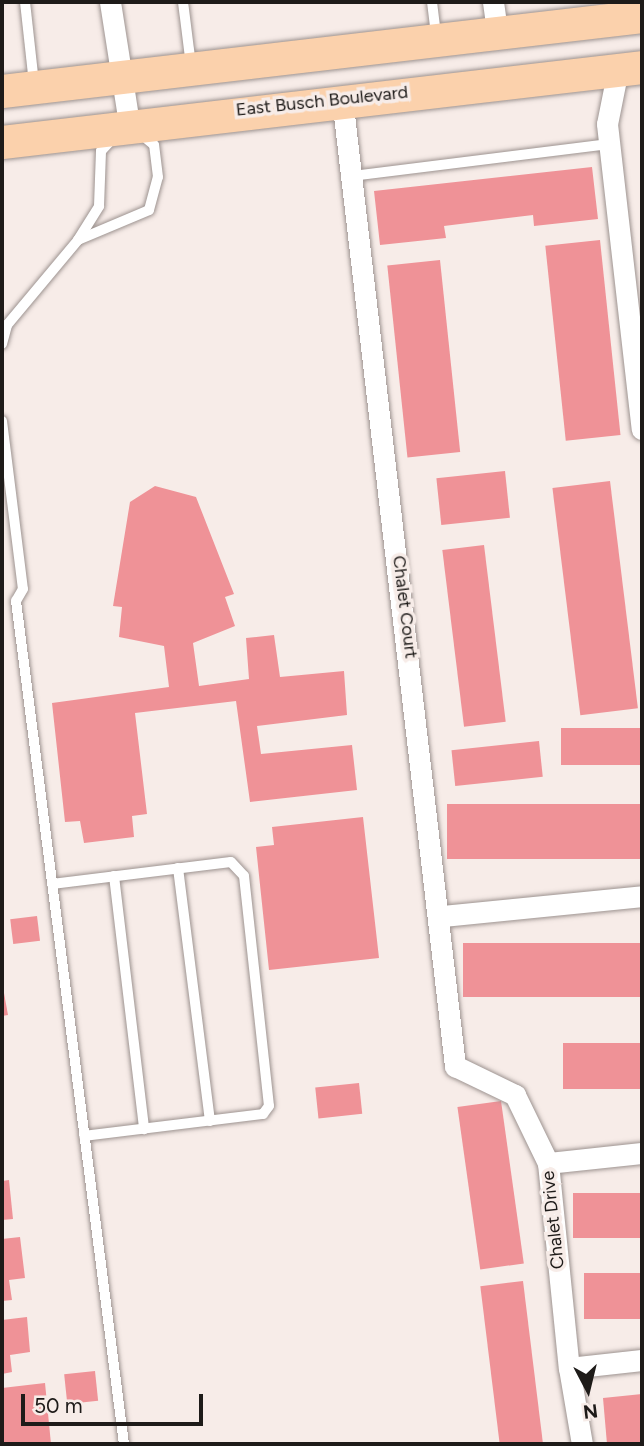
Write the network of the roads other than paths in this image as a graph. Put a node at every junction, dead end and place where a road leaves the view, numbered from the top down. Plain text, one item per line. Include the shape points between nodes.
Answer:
1 (25, 2) edge
2 (110, 2) edge
3 (183, 2) edge
4 (432, 2) edge
5 (642, 16) edge
6 (495, 17) edge
7 (436, 39) junction
8 (191, 68) junction
9 (630, 68) edge
10 (121, 76) junction
11 (34, 87) junction
12 (2, 90) edge
13 (342, 99) junction
14 (129, 124) junction
15 (2, 142) edge
16 (610, 144) junction
17 (352, 176) junction
18 (78, 240) junction
19 (2, 344) edge
20 (2, 421) edge
21 (642, 429) edge
22 (178, 868) junction
23 (114, 876) junction
24 (52, 884) junction
25 (642, 896) edge
26 (443, 916) junction
27 (210, 1121) junction
28 (144, 1129) junction
29 (84, 1136) junction
30 (642, 1153) edge
31 (548, 1163) junction
32 (642, 1360) edge
33 (569, 1368) junction
34 (124, 1444) edge
35 (582, 1444) edge

1 - 11 lane
2 - 10 street
3 - 8 lane
4 - 7 lane
5 - 6 main road
6 - 7 main road
7 - 8 main road
8 - 10 main road
9 - 13 main road, East Busch Boulevard
9 - 16 street
10 - 11 main road
10 - 14 street
11 - 12 main road
13 - 14 main road, East Busch Boulevard
13 - 17 street, Chalet Court
14 - 15 main road, East Busch Boulevard
14 - 18 lane via 101,151 102,198
14 - 18 lane via 155,145 158,197 138,220
16 - 17 lane
16 - 21 street
17 - 26 street, Chalet Court
18 - 19 lane via 7,325
20 - 24 lane via 23,589 16,601
22 - 23 lane
22 - 27 lane
22 - 27 lane via 231,862 244,876 269,1106 263,1114
23 - 24 lane
23 - 28 lane
24 - 29 lane
25 - 26 street
26 - 31 street, Chalet Drive via 455,1066 515,1096
27 - 28 lane
28 - 29 lane
29 - 34 lane
30 - 31 street
31 - 33 street, Chalet Drive
32 - 33 street
33 - 35 street, Chalet Drive

